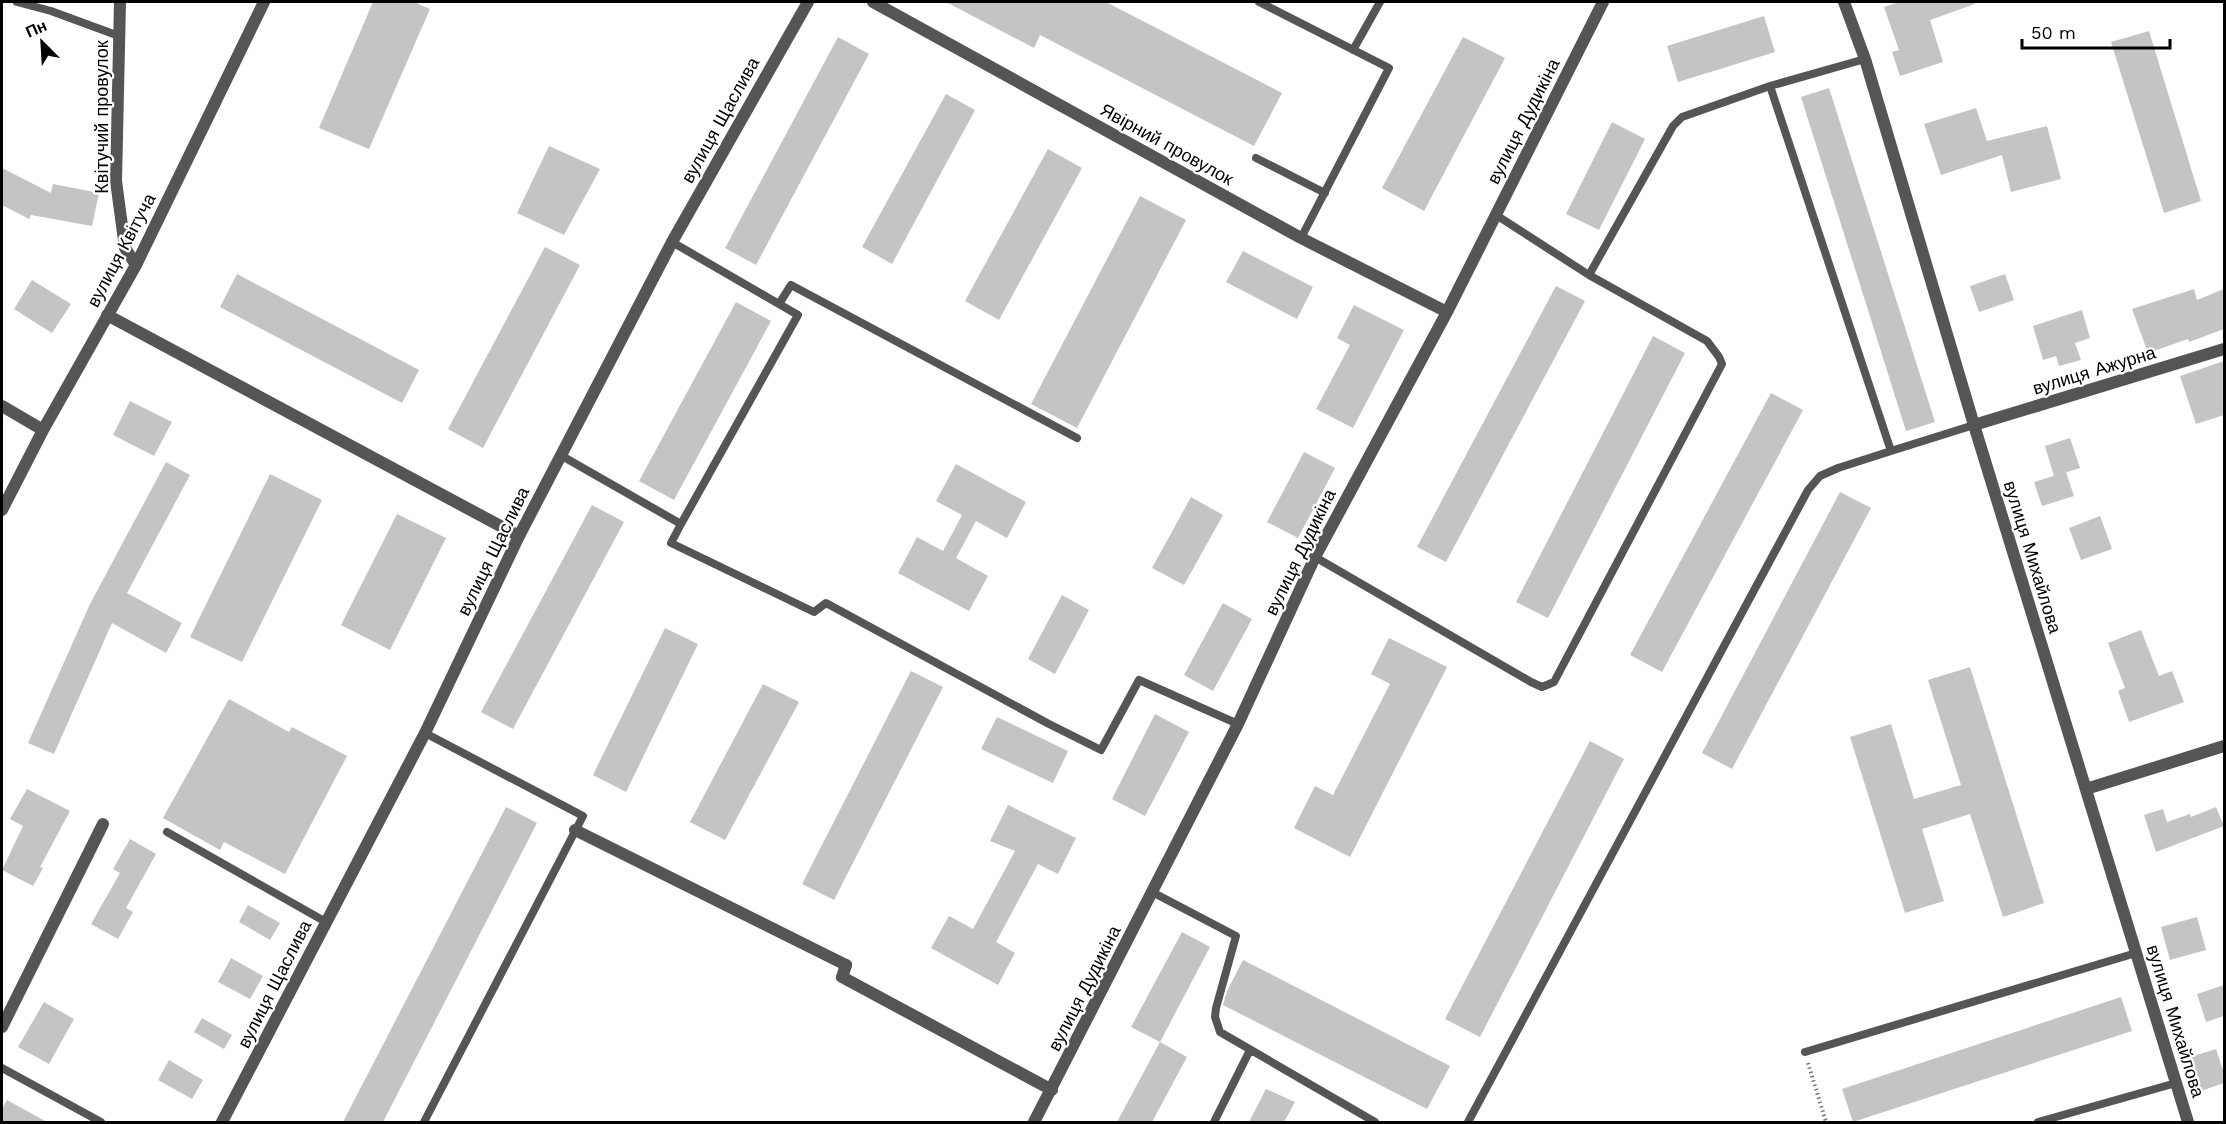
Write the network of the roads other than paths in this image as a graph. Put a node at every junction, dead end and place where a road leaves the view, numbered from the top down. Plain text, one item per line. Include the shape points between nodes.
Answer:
1 (17, 2) edge
2 (120, 2) edge
3 (264, 2) edge
4 (808, 2) edge
5 (873, 2) edge
6 (1258, 2) edge
7 (1380, 2) edge
8 (1604, 2) edge
9 (1844, 2) edge
10 (119, 36) junction
11 (1353, 50) junction
12 (1865, 59) junction
13 (1770, 86) junction
14 (1256, 158) dead end
15 (1325, 193) junction
16 (1496, 215) junction
17 (1300, 238) junction
18 (672, 242) junction
19 (136, 265) junction
20 (1589, 275) junction
21 (779, 304) junction
22 (1447, 312) junction
23 (107, 315) junction
24 (2224, 349) edge
25 (2, 406) edge
26 (1974, 425) junction
27 (43, 430) junction
28 (1077, 438) dead end
29 (1891, 451) junction
30 (562, 456) junction
31 (2, 510) edge
32 (681, 524) junction
33 (519, 536) junction
34 (1315, 557) junction
35 (1238, 724) junction
36 (425, 733) junction
37 (2224, 746) edge
38 (2086, 789) junction
39 (103, 824) dead end
40 (575, 830) junction
41 (166, 832) dead end
42 (1152, 892) junction
43 (326, 922) junction
44 (2136, 953) junction
45 (2, 1027) edge
46 (1250, 1050) junction
47 (1805, 1052) road end
48 (2, 1068) edge
49 (2176, 1083) junction
50 (1052, 1090) junction
51 (1361, 1119) edge
52 (101, 1122) edge
53 (222, 1122) edge
54 (424, 1122) edge
55 (1034, 1122) edge
56 (1214, 1122) edge
57 (1375, 1122) edge
58 (1468, 1122) edge
59 (2038, 1122) edge
60 (2188, 1122) edge

1 - 10 lane
2 - 10 street, Квітучий провулок
3 - 19 street, вулиця Квітуча
4 - 18 street, вулиця Щаслива
5 - 17 street, Явірний провулок
6 - 11 lane
7 - 11 lane
8 - 16 street, вулиця Дудикіна
9 - 12 street, вулиця Михайлова
10 - 19 street, Квітучий провулок via 116,181 125,248
11 - 15 lane via 1389,68
12 - 13 lane
12 - 26 street, вулиця Михайлова
13 - 20 lane via 1682,117 1673,126
13 - 29 lane
14 - 15 lane
15 - 17 lane
16 - 20 lane
16 - 22 street, вулиця Дудикіна
17 - 22 street, Явірний провулок
18 - 21 lane
18 - 30 street, вулиця Щаслива
19 - 23 street, вулиця Квітуча
20 - 34 lane via 1707,341 1722,364 1554,682 1542,687 1531,682
21 - 28 lane via 791,285
21 - 32 lane via 798,315
22 - 34 street, вулиця Дудикіна
23 - 27 street, вулиця Квітуча
23 - 33 street
24 - 26 street, вулиця Ажурна
25 - 27 street
26 - 29 lane
26 - 38 street, вулиця Михайлова
27 - 31 street, вулиця Квітуча
29 - 58 lane via 1820,476 1808,490
30 - 32 lane
30 - 33 street, вулиця Щаслива
32 - 35 lane via 671,543 814,612 826,603 1101,750 1139,680
33 - 36 street, вулиця Щаслива
34 - 35 street, вулиця Дудикіна
35 - 42 street, вулиця Дудикіна
36 - 40 lane via 583,816
36 - 43 street, вулиця Щаслива
37 - 38 street
38 - 44 street, вулиця Михайлова
39 - 45 street
40 - 50 street via 846,965 842,978
40 - 54 lane
41 - 43 lane
42 - 46 lane via 1236,936 1215,1017 1220,1032
42 - 50 street, вулиця Дудикіна
43 - 53 street, вулиця Щаслива
44 - 47 lane
44 - 49 street, вулиця Михайлова
46 - 51 lane
46 - 56 lane
48 - 52 lane
49 - 59 lane
49 - 60 street, вулиця Михайлова
50 - 55 street, вулиця Дудикіна
51 - 57 lane

